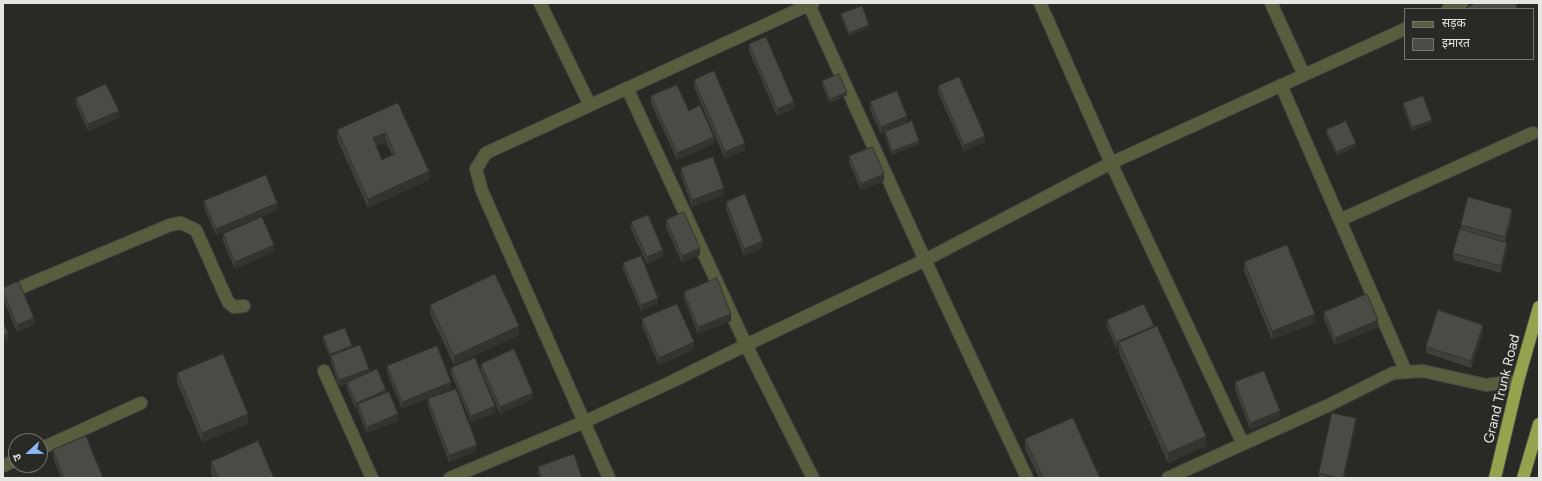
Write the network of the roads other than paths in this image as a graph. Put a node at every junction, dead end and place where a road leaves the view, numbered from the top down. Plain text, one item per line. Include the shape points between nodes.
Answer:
1 (540, 3) edge
2 (1040, 3) edge
3 (1271, 3) edge
4 (1462, 3) edge
5 (811, 4) edge
6 (1450, 8) edge
7 (1404, 29) edge
8 (1304, 75) junction
9 (1281, 85) junction
10 (627, 88) junction
11 (590, 105) junction
12 (1533, 133) dead end
13 (1111, 163) junction
14 (1340, 220) junction
15 (925, 260) junction
16 (3, 295) edge
17 (244, 306) dead end
18 (1539, 307) edge
19 (746, 345) junction
20 (324, 370) dead end
21 (1406, 372) junction
22 (1518, 381) junction
23 (140, 403) dead end
24 (584, 422) junction
25 (1539, 424) edge
26 (1537, 436) edge
27 (1243, 444) junction
28 (48, 445) edge
29 (372, 478) edge
30 (450, 478) edge
31 (609, 478) edge
32 (813, 478) edge
33 (1028, 478) edge
34 (1168, 478) edge
35 (1495, 478) edge
36 (1523, 478) edge

1 - 11 street
2 - 13 street
3 - 8 street
4 - 6 street
5 - 10 street
5 - 15 street
7 - 8 street
8 - 9 street
9 - 13 street
9 - 14 street
10 - 11 street
10 - 19 street
11 - 24 street via 486,153 476,169 482,192
12 - 14 street
13 - 15 street
13 - 27 street
14 - 21 street
15 - 19 street
15 - 33 street
16 - 17 street via 180,223 196,230 228,302 234,307
18 - 22 highway, Grand Trunk Road
19 - 24 street
19 - 32 street
20 - 29 street
21 - 22 street via 1423,371 1486,385
21 - 27 street via 1394,373
22 - 35 highway, Grand Trunk Road
23 - 28 street
24 - 30 street
24 - 31 street
25 - 26 highway
26 - 36 highway
27 - 34 street

